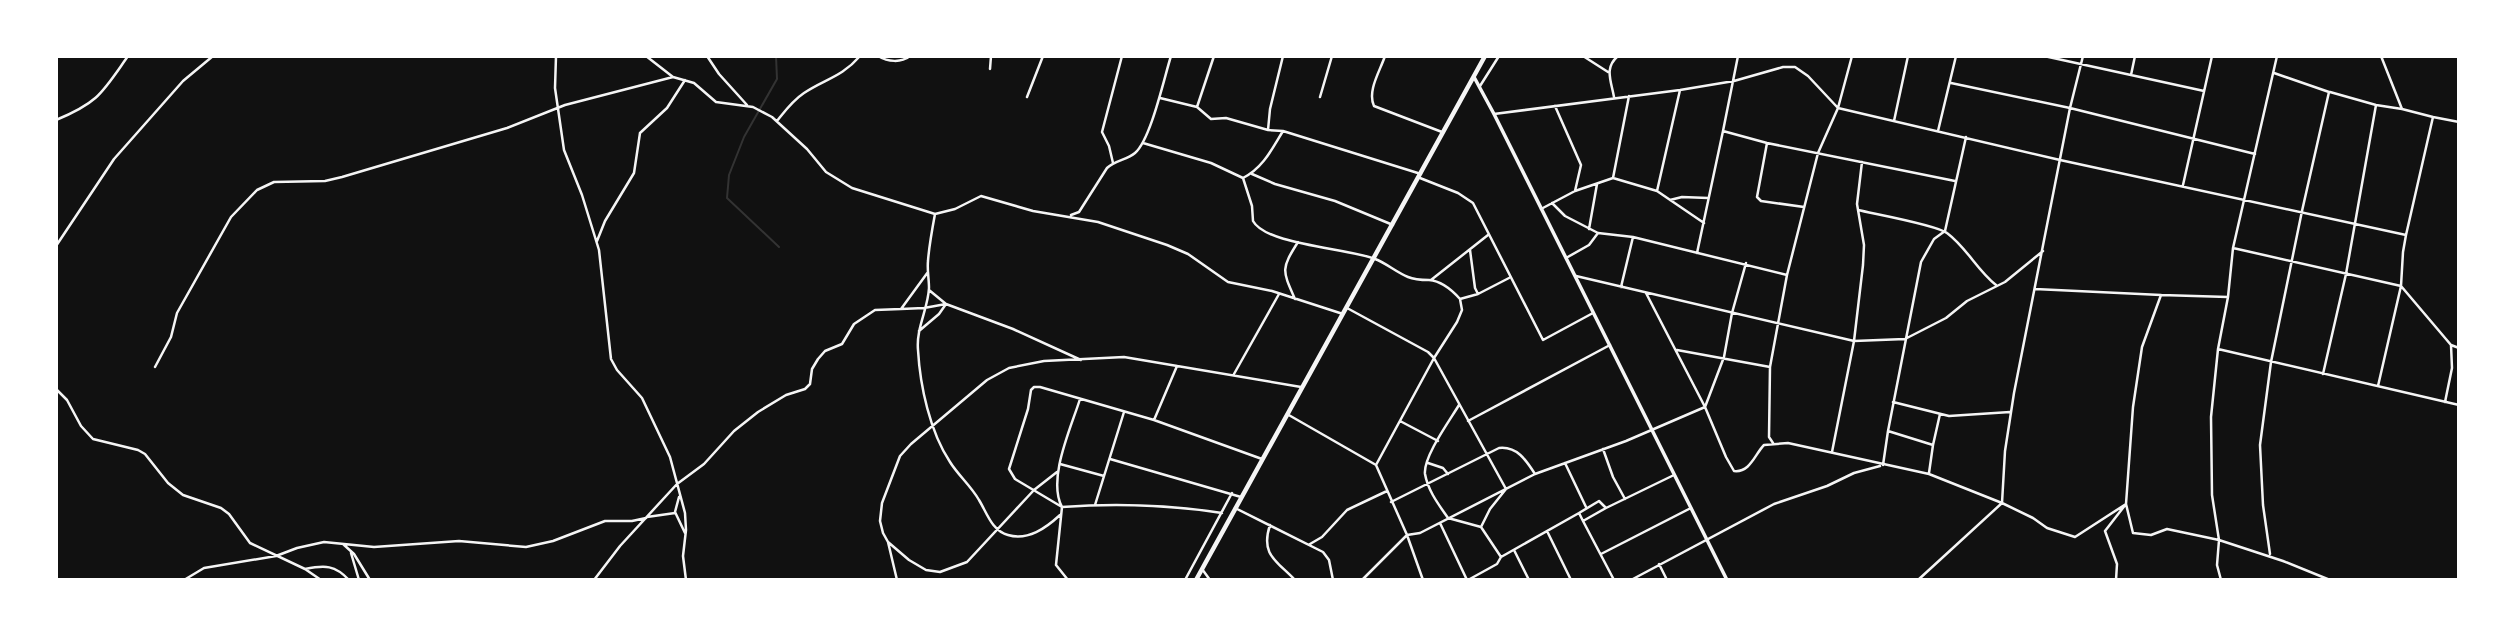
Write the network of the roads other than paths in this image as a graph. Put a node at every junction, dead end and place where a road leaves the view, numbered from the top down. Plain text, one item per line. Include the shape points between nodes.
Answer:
1 (128, 56) edge
2 (213, 56) edge
3 (555, 56) edge
4 (646, 56) edge
5 (707, 56) edge
6 (860, 56) edge
7 (878, 56) edge
8 (910, 56) edge
9 (991, 56) edge
10 (1043, 56) edge
11 (1122, 56) edge
12 (1171, 56) edge
13 (1214, 56) edge
14 (1283, 56) edge
15 (1332, 56) edge
16 (1385, 56) edge
17 (1485, 56) edge
18 (1499, 56) edge
19 (1583, 56) edge
20 (1618, 56) edge
21 (1738, 56) edge
22 (1852, 56) edge
23 (1908, 56) edge
24 (1956, 56) edge
25 (2044, 56) edge
26 (2083, 56) edge
27 (2135, 56) edge
28 (2212, 56) edge
29 (2277, 56) edge
30 (2381, 56) edge
31 (2081, 64) junction
32 (990, 69) dead end
33 (1608, 72) junction
34 (2274, 73) junction
35 (2131, 75) junction
36 (673, 77) junction
37 (1474, 77) junction
38 (685, 80) junction
39 (1734, 81) junction
40 (1951, 83) junction
41 (1479, 87) junction
42 (1680, 90) junction
43 (2204, 91) junction
44 (2329, 92) junction
45 (1629, 96) junction
46 (1027, 97) dead end
47 (1320, 97) dead end
48 (1614, 97) junction
49 (1159, 98) junction
50 (2376, 105) junction
51 (1555, 106) junction
52 (748, 107) junction
53 (1197, 107) junction
54 (1838, 108) junction
55 (2070, 108) junction
56 (559, 109) junction
57 (2402, 109) junction
58 (1494, 114) junction
59 (2433, 117) junction
60 (56, 120) edge
61 (776, 121) junction
62 (1894, 121) junction
63 (2459, 122) edge
64 (1268, 130) junction
65 (1283, 131) junction
66 (1723, 131) junction
67 (1444, 132) junction
68 (1938, 132) junction
69 (1966, 136) junction
70 (2193, 139) junction
71 (1143, 143) junction
72 (1766, 143) junction
73 (1818, 153) junction
74 (2255, 154) junction
75 (2060, 160) junction
76 (1862, 162) junction
77 (1113, 163) junction
78 (1252, 174) junction
79 (1421, 176) junction
80 (1243, 178) junction
81 (1613, 178) junction
82 (1955, 181) junction
83 (1597, 184) junction
84 (2183, 185) junction
85 (1575, 191) junction
86 (1657, 191) junction
87 (1708, 198) junction
88 (2244, 199) junction
89 (1670, 200) junction
90 (1552, 203) junction
91 (1804, 207) junction
92 (1541, 209) junction
93 (1858, 210) junction
94 (2302, 211) junction
95 (935, 214) junction
96 (1068, 216) junction
97 (1704, 223) junction
98 (2355, 223) junction
99 (1393, 225) junction
100 (1589, 229) junction
101 (1945, 230) junction
102 (1598, 233) junction
103 (1488, 235) junction
104 (2406, 235) junction
105 (1633, 237) junction
106 (597, 242) junction
107 (1298, 242) junction
108 (56, 246) edge
109 (2233, 248) junction
110 (1470, 250) junction
111 (2043, 251) junction
112 (1697, 253) junction
113 (1374, 258) junction
114 (1566, 258) junction
115 (2293, 262) junction
116 (1746, 263) junction
117 (928, 272) junction
118 (2346, 274) junction
119 (1787, 275) junction
120 (1575, 276) junction
121 (1510, 278) junction
122 (1431, 280) junction
123 (1621, 286) junction
124 (1997, 286) junction
125 (2401, 286) junction
126 (2035, 289) junction
127 (929, 290) junction
128 (1646, 293) junction
129 (1279, 294) junction
130 (1478, 294) junction
131 (2161, 295) junction
132 (2228, 297) junction
133 (1295, 299) junction
134 (1460, 299) junction
135 (946, 304) junction
136 (1347, 308) junction
137 (901, 309) junction
138 (924, 309) junction
139 (1593, 313) junction
140 (1732, 313) junction
141 (1343, 314) junction
142 (1777, 323) junction
143 (919, 331) junction
144 (1905, 339) junction
145 (1854, 341) junction
146 (1610, 345) junction
147 (2451, 345) junction
148 (2459, 348) edge
149 (2218, 349) junction
150 (1676, 350) junction
151 (1724, 357) junction
152 (1434, 358) junction
153 (1083, 361) junction
154 (2271, 362) junction
155 (1177, 366) junction
156 (155, 367) dead end
157 (1770, 367) junction
158 (1234, 374) junction
159 (2323, 374) junction
160 (2378, 386) junction
161 (1302, 387) junction
162 (56, 389) edge
163 (1080, 399) junction
164 (2445, 401) junction
165 (1893, 402) junction
166 (1459, 405) junction
167 (2459, 405) edge
168 (1706, 407) junction
169 (1124, 412) junction
170 (2011, 412) junction
171 (1287, 414) junction
172 (1940, 414) junction
173 (1154, 420) junction
174 (1400, 421) junction
175 (1468, 421) junction
176 (933, 427) junction
177 (1651, 428) junction
178 (1888, 431) junction
179 (1438, 441) junction
180 (1773, 443) junction
181 (1933, 445) junction
182 (1603, 449) junction
183 (1832, 452) junction
184 (1486, 453) junction
185 (1110, 459) junction
186 (1262, 459) junction
187 (1428, 463) junction
188 (1565, 463) junction
189 (1060, 464) junction
190 (1376, 465) junction
191 (1883, 465) junction
192 (1057, 472) junction
193 (1448, 474) junction
194 (1535, 474) junction
195 (1929, 474) junction
196 (1674, 475) junction
197 (1104, 477) junction
198 (677, 484) junction
199 (1428, 484) junction
200 (1506, 489) junction
201 (1034, 490) junction
202 (1387, 491) junction
203 (680, 494) junction
204 (1233, 494) junction
205 (1241, 497) junction
206 (1625, 499) junction
207 (1391, 502) junction
208 (2002, 503) junction
209 (2126, 504) junction
210 (1095, 505) junction
211 (1062, 507) junction
212 (1586, 507) junction
213 (1235, 508) junction
214 (1606, 508) junction
215 (1691, 508) junction
216 (675, 513) junction
217 (1222, 513) junction
218 (1579, 513) junction
219 (1060, 515) junction
220 (647, 518) junction
221 (1448, 518) junction
222 (1583, 521) junction
223 (1439, 523) junction
224 (1270, 526) junction
225 (1481, 527) junction
226 (997, 530) junction
227 (1548, 531) junction
228 (686, 534) junction
229 (1407, 535) junction
230 (2219, 540) junction
231 (1707, 541) junction
232 (340, 542) junction
233 (888, 542) junction
234 (1308, 545) junction
235 (350, 550) junction
236 (1514, 550) junction
237 (1601, 554) junction
238 (276, 556) junction
239 (2270, 556) junction
240 (1501, 557) junction
241 (1659, 564) junction
242 (305, 569) junction
243 (1202, 569) junction
244 (1367, 575) junction
245 (184, 580) edge
246 (321, 580) edge
247 (349, 580) edge
248 (359, 580) edge
249 (370, 580) edge
250 (594, 580) edge
251 (685, 580) edge
252 (897, 580) edge
253 (1068, 580) edge
254 (1185, 580) edge
255 (1196, 580) edge
256 (1210, 580) edge
257 (1295, 580) edge
258 (1333, 580) edge
259 (1362, 580) edge
260 (1371, 580) edge
261 (1423, 580) edge
262 (1468, 580) edge
263 (1529, 580) edge
264 (1571, 580) edge
265 (1614, 580) edge
266 (1631, 580) edge
267 (1667, 580) edge
268 (1727, 580) edge
269 (1918, 580) edge
270 (2116, 580) edge
271 (2221, 580) edge
272 (2330, 580) edge

1 - 60 street via 97,99
2 - 108 street via 183,81 114,159
3 - 56 street
4 - 36 street
5 - 52 street
6 - 61 street via 832,80 789,105
7 - 8 street via 886,61
9 - 32 street
10 - 46 street
11 - 77 street via 1102,131
12 - 49 street
13 - 53 street
14 - 64 street
15 - 47 street
16 - 67 street via 1373,87 1374,107
17 - 37 highway
18 - 41 street
19 - 33 street
20 - 33 street
21 - 39 street
22 - 54 street
23 - 62 street
24 - 40 street
25 - 31 street
26 - 31 street
27 - 35 street
28 - 43 street
29 - 34 street
30 - 57 street
31 - 35 street
31 - 55 street
33 - 48 street
34 - 44 street
34 - 74 street
35 - 43 street
36 - 38 street
36 - 56 street
37 - 41 street
37 - 67 highway
38 - 52 street via 716,102
38 - 106 street via 667,108 640,133 634,173
39 - 42 street
39 - 54 street via 1795,67
39 - 66 street
40 - 55 street
40 - 68 street
41 - 58 street
42 - 45 street
42 - 86 street
43 - 70 street
44 - 50 street
44 - 94 street
45 - 48 street
45 - 81 street
48 - 51 street
49 - 53 street
49 - 71 street
50 - 57 street
50 - 98 street
51 - 58 street
51 - 85 street via 1581,165
52 - 61 street
53 - 64 street via 1211,119 1226,118
54 - 62 street
54 - 73 street
55 - 70 street
55 - 75 street
56 - 106 street via 564,150
56 - 156 street via 342,177 266,184 231,217 177,313
57 - 59 street
58 - 92 street
59 - 63 street
59 - 104 street
61 - 95 street via 836,179
62 - 68 street
64 - 65 street
65 - 78 street
65 - 79 street
66 - 72 street
66 - 87 street
67 - 79 highway
68 - 69 street
69 - 75 street
69 - 82 street
70 - 74 street
70 - 84 street
71 - 77 street via 1129,158
71 - 80 street via 1211,163
72 - 73 street
72 - 91 street via 1758,197
73 - 76 street
73 - 91 street
74 - 88 street
75 - 84 street
75 - 111 street
76 - 82 street
76 - 93 street
77 - 96 street via 1079,212
78 - 80 street
78 - 99 street
79 - 99 highway
79 - 103 street via 1469,199
80 - 107 street via 1256,226
81 - 83 street
81 - 86 street
82 - 101 street
83 - 85 street
83 - 100 street
84 - 88 street
85 - 90 street
86 - 89 street
87 - 89 street
87 - 97 street
88 - 94 street
88 - 109 street
89 - 97 street
90 - 92 street
90 - 100 street
91 - 119 street
92 - 114 street
93 - 101 street
93 - 145 street via 1864,245
94 - 98 street
94 - 115 street
95 - 96 street via 981,196
95 - 117 street
96 - 129 street via 1167,245 1228,282
97 - 112 street
98 - 104 street
98 - 118 street
99 - 113 highway
100 - 102 street
101 - 124 street
101 - 144 street via 1921,262
102 - 105 street
102 - 114 street via 1589,245
103 - 110 street
103 - 121 street
104 - 125 street
105 - 112 street
105 - 123 street
106 - 198 street via 611,359 642,398 670,457
107 - 113 street
107 - 133 street via 1285,264
109 - 115 street
109 - 132 street
110 - 122 street
110 - 130 street
111 - 124 street
111 - 126 street
112 - 116 street
113 - 122 street via 1409,278
113 - 136 highway
114 - 120 street
115 - 118 street
115 - 154 street
116 - 119 street
116 - 140 street
117 - 127 street
117 - 137 street
118 - 125 street
118 - 159 street
119 - 142 street
120 - 123 street
120 - 139 street
121 - 130 street
121 - 139 street via 1543,340
122 - 134 street via 1447,286
123 - 128 street
124 - 144 street
125 - 147 street
125 - 160 street
126 - 131 street
126 - 170 street
127 - 135 street
127 - 138 street
128 - 140 street
128 - 150 street
129 - 133 street
129 - 158 street
130 - 134 street
131 - 132 street
131 - 209 street via 2142,347
132 - 149 street
133 - 141 street
134 - 152 street via 1457,322
135 - 138 street
135 - 143 street
135 - 153 street
136 - 141 highway
136 - 152 street
137 - 138 street
137 - 198 street via 875,310 854,324 842,344 818,359 806,389 758,412
138 - 143 street
139 - 146 street
140 - 142 street
140 - 151 street
141 - 161 highway
142 - 145 street
142 - 157 street
143 - 176 street via 924,400
144 - 145 street
144 - 165 street
145 - 183 street
146 - 175 street
146 - 177 street
147 - 148 street
147 - 164 street
149 - 154 street
149 - 230 street via 2211,443
150 - 151 street
150 - 168 street
151 - 157 street
151 - 168 street
152 - 166 street
152 - 174 street
153 - 155 street via 1124,357
153 - 176 street via 1009,368 987,380
154 - 159 street
154 - 239 street via 2260,445
155 - 158 street
155 - 173 street
157 - 180 street via 1769,437
158 - 161 street
159 - 160 street
160 - 164 street
161 - 171 highway
162 - 238 street via 93,439 145,454 183,495 221,508 250,542
163 - 169 street
163 - 189 street
163 - 201 street via 1040,387 1031,390 1009,469 1015,479
164 - 167 street
165 - 172 street
165 - 178 street
166 - 175 street
166 - 179 street
168 - 177 street
168 - 180 street via 1734,471 1746,468 1762,447
169 - 173 street
169 - 185 street
170 - 172 street
170 - 208 street
171 - 186 highway
171 - 190 street
172 - 181 street
173 - 186 street
174 - 179 street
174 - 190 street
175 - 184 street
176 - 226 street via 950,462
176 - 233 street via 900,456 891,477 880,521
177 - 182 street
177 - 196 street
178 - 181 street
178 - 191 street
179 - 187 street
180 - 183 street
181 - 195 street
182 - 188 street
182 - 206 street
183 - 191 street
184 - 193 street
184 - 194 street via 1507,447 1525,459
184 - 200 street
185 - 197 street
185 - 204 street
186 - 205 highway
187 - 193 street
187 - 199 street
188 - 194 street
188 - 212 street
189 - 192 street
189 - 197 street
190 - 202 street
191 - 195 street
191 - 231 street via 1774,503
192 - 201 street
192 - 211 street
193 - 199 street
194 - 200 street
195 - 208 street
196 - 206 street
196 - 215 street
197 - 210 street
198 - 203 street
198 - 220 street
199 - 207 street
199 - 221 street
200 - 221 street
200 - 225 street
201 - 211 street
201 - 226 street
202 - 207 street
202 - 234 street via 1347,510
203 - 216 street
203 - 228 street
204 - 205 street
204 - 217 street
205 - 213 highway
206 - 214 street
207 - 229 street
208 - 209 street via 2074,537
208 - 269 street
209 - 230 street via 2133,533 2151,535 2167,529
209 - 270 street via 2105,531 2117,564
210 - 211 street
210 - 217 street via 1183,507
211 - 219 street
212 - 214 street via 1599,501
212 - 218 street
213 - 224 street
213 - 243 highway
214 - 222 street
215 - 231 street
215 - 237 street
216 - 220 street
216 - 228 street
217 - 254 street
218 - 222 street
218 - 227 street
219 - 226 street via 1021,538
219 - 253 street via 1056,565
220 - 232 street via 605,521 526,547 458,541 374,547
220 - 250 street
221 - 223 street
221 - 225 street
222 - 237 street
223 - 229 street
223 - 262 street
224 - 234 street
224 - 257 street via 1265,540 1268,550
225 - 240 street
226 - 233 street via 967,562 940,572 926,570
227 - 236 street
227 - 264 street
228 - 251 street
229 - 244 street
229 - 261 street
230 - 239 street
230 - 271 street
231 - 241 street
231 - 268 street
232 - 235 street
232 - 238 street via 311,544
233 - 252 street
234 - 258 street via 1329,560
235 - 248 street
235 - 249 street
236 - 240 street
236 - 263 street
237 - 265 street
238 - 242 street
238 - 245 street via 204,568
239 - 272 street
240 - 262 street
241 - 266 street
241 - 267 street
242 - 246 street
242 - 247 street via 334,567
243 - 255 highway
243 - 256 street
244 - 259 street
244 - 260 street

